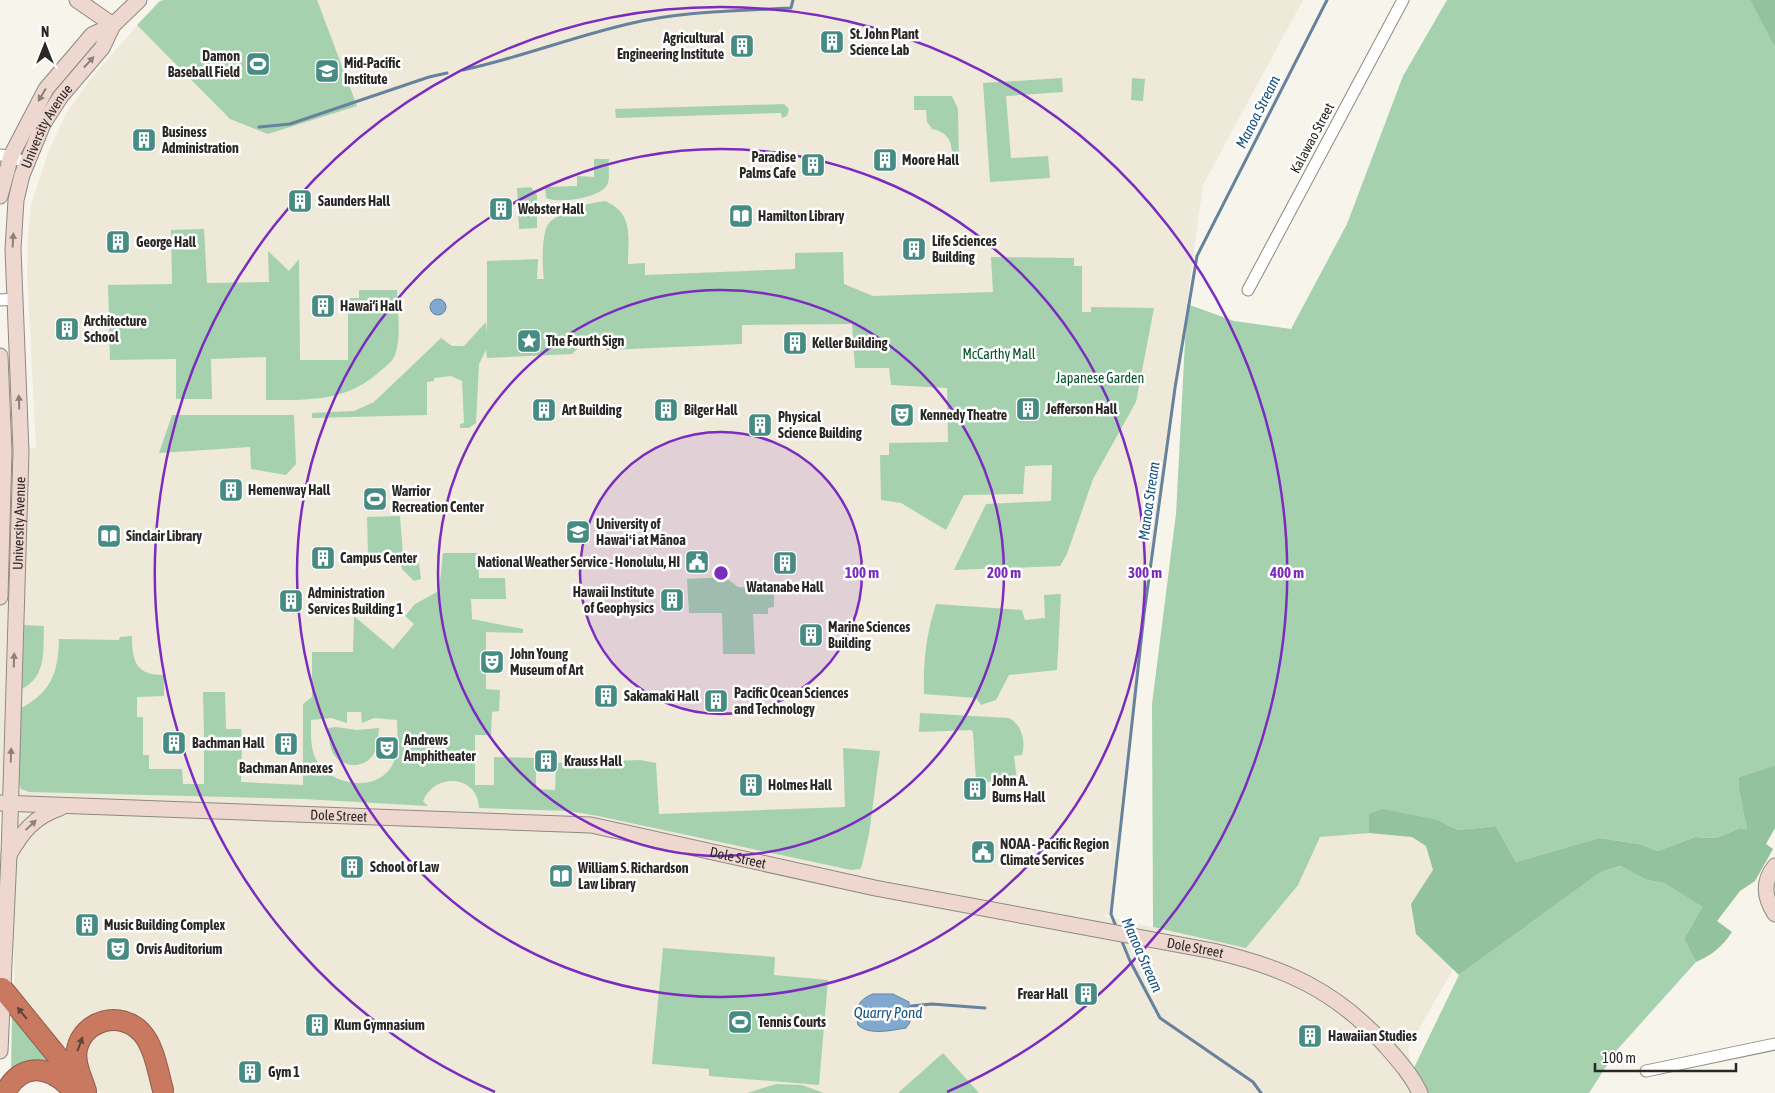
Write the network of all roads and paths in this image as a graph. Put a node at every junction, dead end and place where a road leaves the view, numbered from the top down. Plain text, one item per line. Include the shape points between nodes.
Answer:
1 (77, 0) edge
2 (139, 0) edge
3 (1403, 0) edge
4 (113, 25) junction
5 (5, 156) edge
6 (26, 164) junction
7 (0, 196) edge
8 (1248, 290) dead end
9 (8, 299) edge
10 (0, 356) edge
11 (2, 451) edge
12 (21, 451) junction
13 (0, 597) edge
14 (5, 803) edge
15 (64, 807) junction
16 (9, 855) junction
17 (1775, 866) edge
18 (1775, 914) edge
19 (3, 926) edge
20 (2, 988) junction
21 (1775, 1044) edge
22 (0, 1051) edge
23 (1646, 1071) dead end
24 (162, 1090) dead end
25 (83, 1092) edge
26 (5, 1093) edge
27 (1420, 1093) edge

1 - 4 street
2 - 4 street, University Avenue
3 - 8 street, Kalawao Street
4 -> 5 street, University Avenue via 92,36 46,88
6 -> 4 street, University Avenue via 43,124 102,48
5 - 6 street
5 - 7 street, University Avenue
9 -> 6 street, University Avenue via 16,200
12 -> 9 street, University Avenue
10 - 11 street, University Avenue
11 - 12 street
11 - 13 street, University Avenue
14 -> 12 street, University Avenue
14 - 15 street, Dole Street
14 - 16 street, University Avenue
16 -> 15 street via 33,822
15 - 27 street, Dole Street via 591,825 875,888 1162,941 1250,960 1296,976 1334,998 1372,1031 1410,1074
16 - 19 street, University Avenue
17 - 18 street via 1765,882 1765,892
19 - 20 street, University Avenue
20 - 22 street, University Avenue
25 -> 20 highway
21 - 23 street
25 -> 24 highway via 77,1064 79,1043 97,1024 117,1020 131,1024 146,1038
25 - 26 highway via 55,1074 41,1070 18,1076

